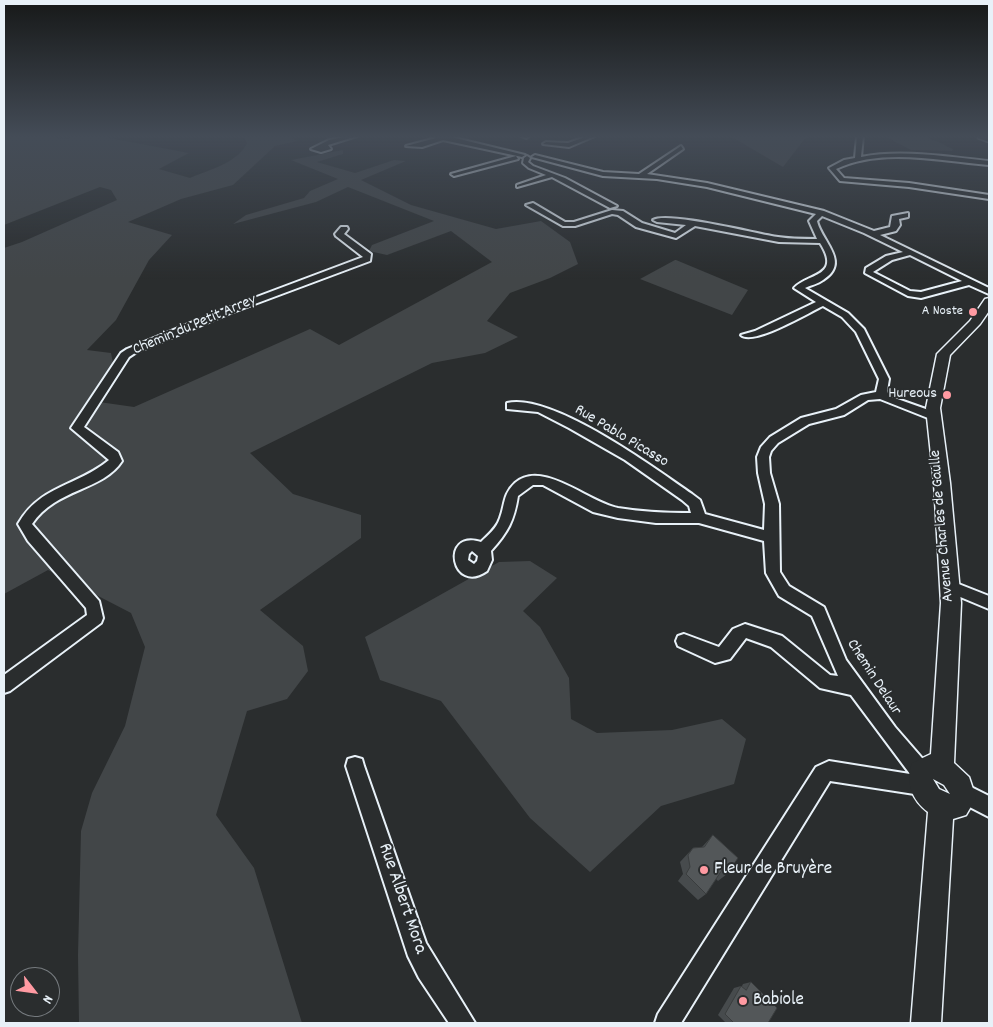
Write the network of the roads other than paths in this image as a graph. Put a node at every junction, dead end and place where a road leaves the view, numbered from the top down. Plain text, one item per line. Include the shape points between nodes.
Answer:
1 (525, 184) edge
2 (572, 184) edge
3 (697, 184) edge
4 (895, 184) edge
5 (519, 186) dead end
6 (989, 197) edge
7 (530, 205) dead end
8 (614, 209) junction
9 (821, 213) junction
10 (905, 215) dead end
11 (657, 220) dead end
12 (692, 224) junction
13 (344, 230) dead end
14 (874, 234) junction
15 (822, 242) junction
16 (908, 253) junction
17 (968, 282) junction
18 (989, 292) edge
19 (823, 302) junction
20 (989, 302) edge
21 (746, 335) dead end
22 (882, 395) junction
23 (511, 406) dead end
24 (933, 416) junction
25 (699, 518) junction
26 (771, 537) junction
27 (483, 550) dead end
28 (951, 587) junction
29 (989, 603) edge
30 (684, 642) dead end
31 (4, 685) edge
32 (857, 688) junction
33 (356, 766) dead end
34 (928, 775) junction
35 (952, 799) junction
36 (989, 807) edge
37 (463, 1023) edge
38 (666, 1023) edge
39 (926, 1023) edge

1 - 5 street
2 - 8 street via 592,193
3 - 9 street
4 - 6 street
7 - 8 street via 567,224
8 - 12 street via 639,225 672,236 678,236
9 - 14 street
9 - 15 street via 813,221 815,234
10 - 14 street via 895,218 893,229
11 - 12 street
12 - 15 street via 781,242
13 - 31 street, Chemin du Petit Arrey via 340,234 368,256 367,259 225,312 125,355 77,428 114,455 116,461 105,471 42,502 25,524 92,606 95,618
14 - 16 street
15 - 19 street via 831,253 832,262 821,278 799,288
16 - 17 street
16 - 17 street via 889,258 869,273 914,295 926,295
17 - 18 street
19 - 21 street via 757,334
19 - 22 street via 845,315 860,331 884,378
20 - 24 street, Avenue Charles de Gaulle via 974,324 944,354
22 - 24 street
22 - 26 street, Chemin Delaur via 865,398 840,412 805,421 774,440 765,450 764,474 772,504
23 - 25 street, Rue Pablo Picasso via 540,410 574,425 687,497 694,504
24 - 28 street, Avenue Charles de Gaulle
25 - 26 street
25 - 27 street via 656,518 618,513 598,508 545,481 531,480 512,494 507,520
26 - 32 street, Chemin Delaur via 773,573 784,591 818,612 840,665
28 - 29 street
28 - 34 street, Avenue Charles de Gaulle
30 - 32 street via 715,655 724,654 745,631 776,641 826,682
32 - 34 street, Chemin Delaur via 889,733
33 - 37 street, Rue Albert Mora via 416,948
34 - 35 street via 952,775
34 - 38 street via 829,771 822,774
35 - 36 street
35 - 39 street

